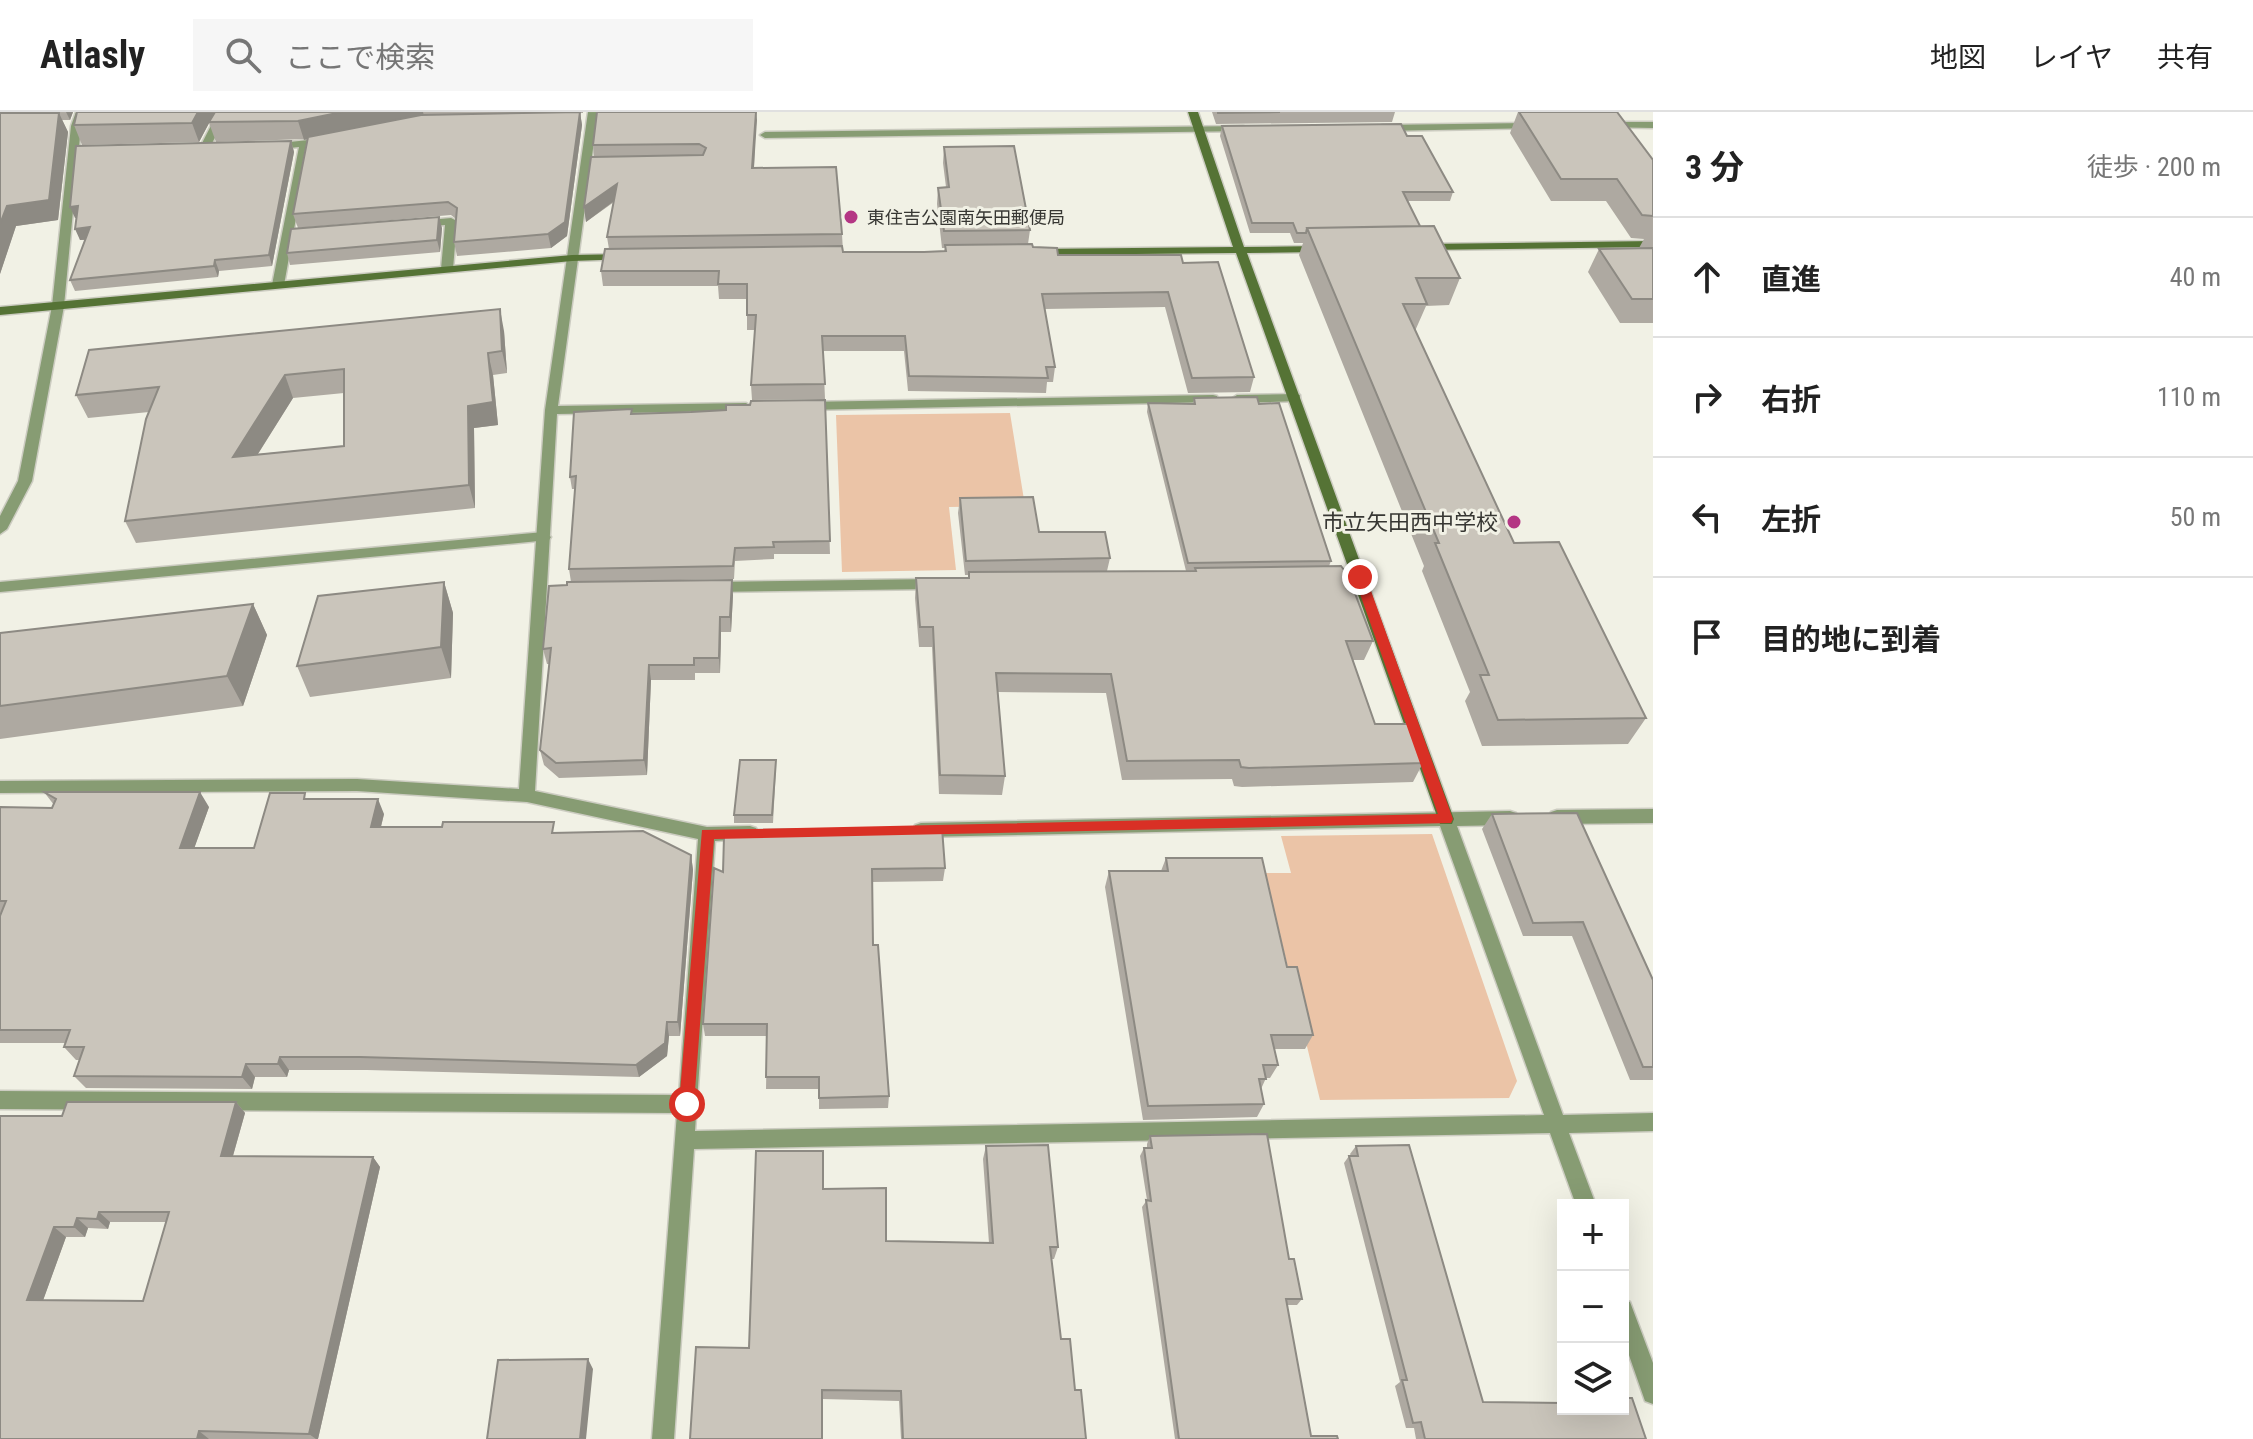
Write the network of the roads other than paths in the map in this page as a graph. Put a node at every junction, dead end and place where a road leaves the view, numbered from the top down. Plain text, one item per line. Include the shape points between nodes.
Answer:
1 (81, 112) edge
2 (223, 112) edge
3 (1193, 112) edge
4 (592, 116) edge
5 (577, 119) edge
6 (1591, 125) edge
7 (1653, 125) edge
8 (61, 126) edge
9 (76, 126) junction
10 (1544, 126) edge
11 (1372, 128) edge
12 (1262, 129) edge
13 (1200, 130) junction
14 (765, 135) dead end
15 (334, 140) edge
16 (304, 146) junction
17 (261, 147) edge
18 (218, 148) edge
19 (189, 149) edge
20 (204, 149) junction
21 (73, 151) junction
22 (88, 151) edge
23 (585, 165) junction
24 (599, 165) edge
25 (406, 225) edge
26 (301, 234) edge
27 (286, 235) junction
28 (1653, 244) edge
29 (1415, 247) edge
30 (1336, 249) edge
31 (1240, 250) junction
32 (1017, 253) edge
33 (635, 257) edge
34 (572, 258) junction
35 (447, 269) junction
36 (278, 285) junction
37 (58, 306) junction
38 (0, 311) edge
39 (1296, 398) junction
40 (757, 406) edge
41 (789, 406) edge
42 (551, 410) junction
43 (0, 529) edge
44 (544, 537) junction
45 (950, 583) edge
46 (0, 587) edge
47 (698, 587) edge
48 (0, 787) edge
49 (527, 796) junction
50 (1653, 816) edge
51 (1446, 819) junction
52 (896, 830) edge
53 (770, 833) edge
54 (707, 834) junction
55 (0, 1100) edge
56 (687, 1104) junction
57 (1653, 1122) edge
58 (1556, 1123) junction
59 (684, 1140) junction
60 (1584, 1199) edge
61 (1629, 1326) edge
62 (1653, 1393) edge
63 (663, 1439) edge

1 - 9 street
2 - 20 street
3 - 13 street
4 - 5 street
4 - 23 street
6 - 7 street
8 - 9 street
9 - 21 street
10 - 11 street
12 - 13 street
13 - 14 street
13 - 31 street
15 - 16 street
16 - 17 street
16 - 27 street
18 - 20 street
19 - 20 street
21 - 22 street
21 - 37 street
23 - 24 street
23 - 34 street
25 - 35 street via 451,221
26 - 27 street
27 - 36 street
28 - 29 street
30 - 31 street
31 - 32 street
31 - 39 street
33 - 34 street
34 - 35 street
34 - 42 street
35 - 36 street
36 - 37 street
37 - 38 street
37 - 43 street via 25,481
39 - 41 street
39 - 51 street via 1352,577
40 - 42 street
42 - 44 street
44 - 46 street
44 - 49 street via 548,589
45 - 47 street
48 - 49 street via 357,785
49 - 54 street
50 - 51 street
51 - 52 street
51 - 58 street
53 - 54 street
54 - 56 street
55 - 56 street
56 - 59 street
57 - 58 street
58 - 59 street
58 - 60 street
59 - 63 street
61 - 62 street

